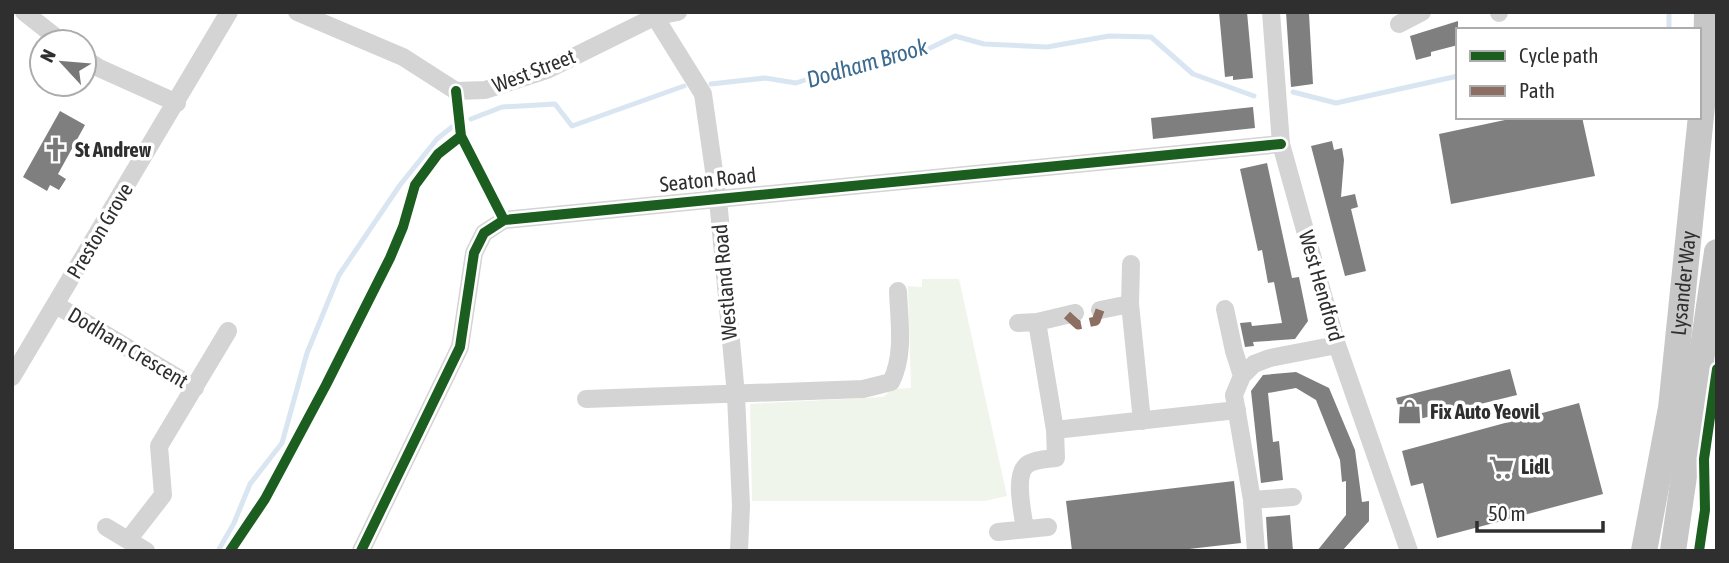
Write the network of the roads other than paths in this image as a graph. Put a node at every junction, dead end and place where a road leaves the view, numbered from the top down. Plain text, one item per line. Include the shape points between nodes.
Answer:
1 (24, 12) edge
2 (229, 12) edge
3 (297, 12) edge
4 (678, 12) edge
5 (1270, 12) edge
6 (1423, 12) edge
7 (1707, 12) edge
8 (654, 14) edge
9 (1399, 24) dead end
10 (44, 28) edge
11 (98, 67) edge
12 (177, 103) junction
13 (1701, 116) edge
14 (1701, 119) edge
15 (1281, 144) junction
16 (718, 199) junction
17 (1717, 251) edge
18 (1131, 264) dead end
19 (898, 291) dead end
20 (56, 304) junction
21 (1130, 304) junction
22 (1226, 309) dead end
23 (1100, 310) dead end
24 (1075, 313) dead end
25 (1037, 322) junction
26 (1018, 323) dead end
27 (228, 331) dead end
28 (1337, 345) junction
29 (1242, 376) junction
30 (12, 377) edge
31 (195, 388) junction
32 (736, 395) junction
33 (586, 399) dead end
34 (1237, 410) junction
35 (1142, 422) junction
36 (1055, 430) junction
37 (1293, 497) dead end
38 (1252, 500) junction
39 (106, 527) dead end
40 (1048, 527) dead end
41 (1025, 529) junction
42 (998, 532) dead end
43 (128, 540) junction
44 (145, 551) edge
45 (361, 551) edge
46 (739, 551) edge
47 (1256, 551) edge
48 (1409, 551) edge
49 (1644, 551) edge
50 (1673, 551) edge

1 - 10 street
2 - 12 street, Preston Grove
3 - 8 street, West Street via 403,57 456,91 485,90 547,70
4 - 8 street, West Street
5 - 15 street, West Hendford
6 - 9 street
7 - 13 main road, Lysander Way
8 - 16 street, Westland Road via 704,94
11 - 12 street
12 - 20 street, Preston Grove
14 - 49 main road, Lysander Way via 1671,408
15 - 16 street, Seaton Road
15 - 28 street, West Hendford
16 - 32 street, Westland Road
16 - 45 street, Seaton Road via 504,220 484,233 474,253 460,347
17 - 50 main road, Lysander Way
18 - 21 street
19 - 32 street via 899,354 891,382 863,389
20 - 30 street, Preston Grove
20 - 31 street, Dodham Crescent
21 - 23 street
21 - 35 street
22 - 29 street
24 - 25 street
25 - 26 street
25 - 36 street
27 - 31 street
28 - 29 street via 1270,358
28 - 48 street, West Hendford
29 - 34 street via 1234,396
31 - 43 street, Dodham Crescent via 159,446 163,495
32 - 33 street
32 - 46 street, Westland Road
34 - 35 street
34 - 38 street
35 - 36 street
36 - 41 street via 1056,458 1030,462 1023,468
37 - 38 street
38 - 47 street
39 - 43 street
40 - 41 street
41 - 42 street
43 - 44 street

